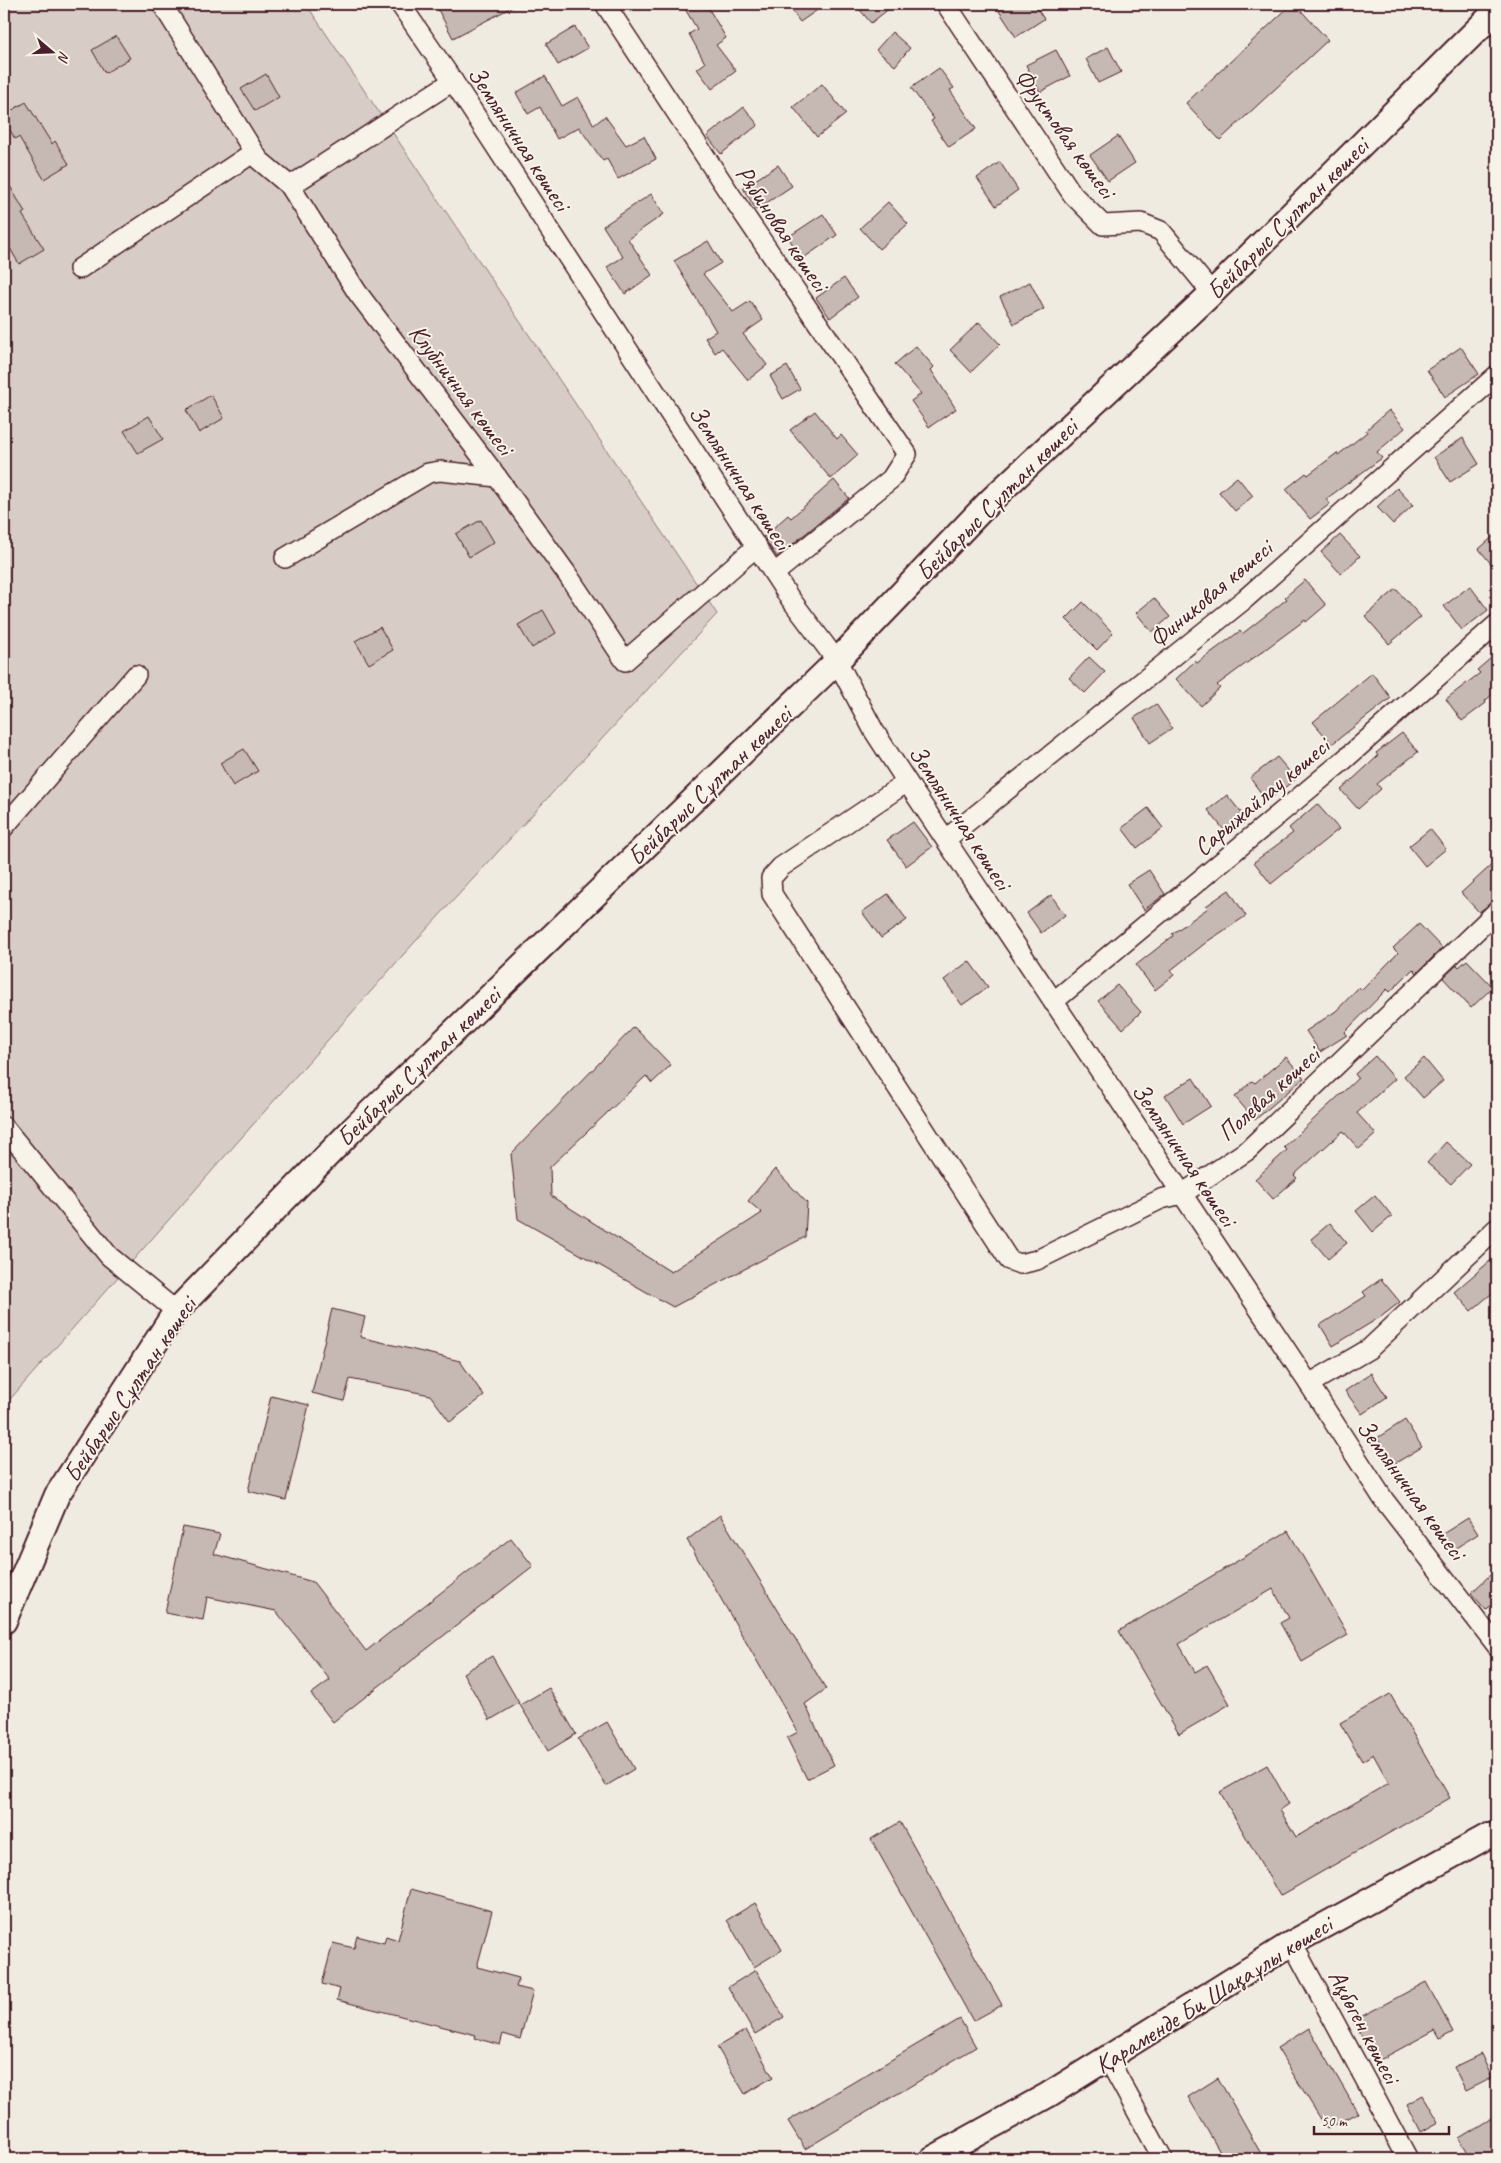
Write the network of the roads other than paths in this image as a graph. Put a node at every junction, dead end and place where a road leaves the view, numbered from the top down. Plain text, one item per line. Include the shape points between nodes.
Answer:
1 (162, 4) edge
2 (400, 4) edge
3 (605, 4) edge
4 (946, 4) edge
5 (1497, 10) edge
6 (453, 81) junction
7 (254, 152) junction
8 (290, 186) junction
9 (79, 269) dead end
10 (1212, 293) junction
11 (1497, 374) edge
12 (497, 477) junction
13 (756, 546) junction
14 (285, 558) dead end
15 (774, 573) junction
16 (1497, 624) edge
17 (837, 661) junction
18 (136, 675) dead end
19 (907, 782) junction
20 (4, 827) edge
21 (946, 839) junction
22 (1497, 911) edge
23 (1053, 1002) junction
24 (4, 1127) edge
25 (1182, 1194) junction
26 (1497, 1228) edge
27 (176, 1312) junction
28 (1309, 1384) junction
29 (4, 1621) edge
30 (1497, 1645) edge
31 (1497, 1836) edge
32 (1292, 1943) junction
33 (1108, 2059) junction
34 (932, 2159) edge
35 (1163, 2159) edge
36 (1408, 2159) edge

1 - 7 street, Клубничная көшесі
2 - 6 street, Земляничная көшесі
3 - 15 street, Рябиновая көшесі via 906,454 892,479
4 - 10 street, Фруктовая көшесі via 1073,195 1103,225 1141,223 1161,231
5 - 10 street, Бейбарыс Сұлтан көшесі
6 - 8 street
6 - 13 street, Земляничная көшесі
7 - 8 street, Клубничная көшесі via 258,160
7 - 9 street
8 - 12 street, Клубничная көшесі via 357,292
10 - 17 street, Бейбарыс Сұлтан көшесі via 990,501
11 - 21 street, Финиковая көшесі via 1245,599
12 - 13 street, Клубничная көшесі via 625,661
12 - 14 street via 440,471 428,473
13 - 15 street, Земляничная көшесі
15 - 17 street, Земляничная көшесі
16 - 23 street, Сарыжайлау көшесі via 1344,760
17 - 19 street, Земляничная көшесі via 874,731
17 - 27 street, Бейбарыс Сұлтан көшесі via 353,1129
18 - 20 street
19 - 21 street, Земляничная көшесі
19 - 25 street, Полевая көшесі via 781,867 771,878 772,894 1009,1260 1020,1264 1036,1260 1161,1199
21 - 23 street, Земляничная көшесі
22 - 25 street, Полевая көшесі via 1248,1150
23 - 25 street, Земляничная көшесі
24 - 27 street via 109,1256
25 - 28 street, Земляничная көшесі
26 - 28 street via 1369,1349
27 - 29 street, Бейбарыс Сұлтан көшесі via 57,1496
28 - 30 street, Земляничная көшесі via 1384,1500
31 - 32 street, Қараменде Би Шақаұлы көшесі via 1488,1836
32 - 33 street, Қараменде Би Шақаұлы көшесі
32 - 36 street, Ақбөген көшесі
33 - 34 street, Қараменде Би Шақаұлы көшесі
33 - 35 street

